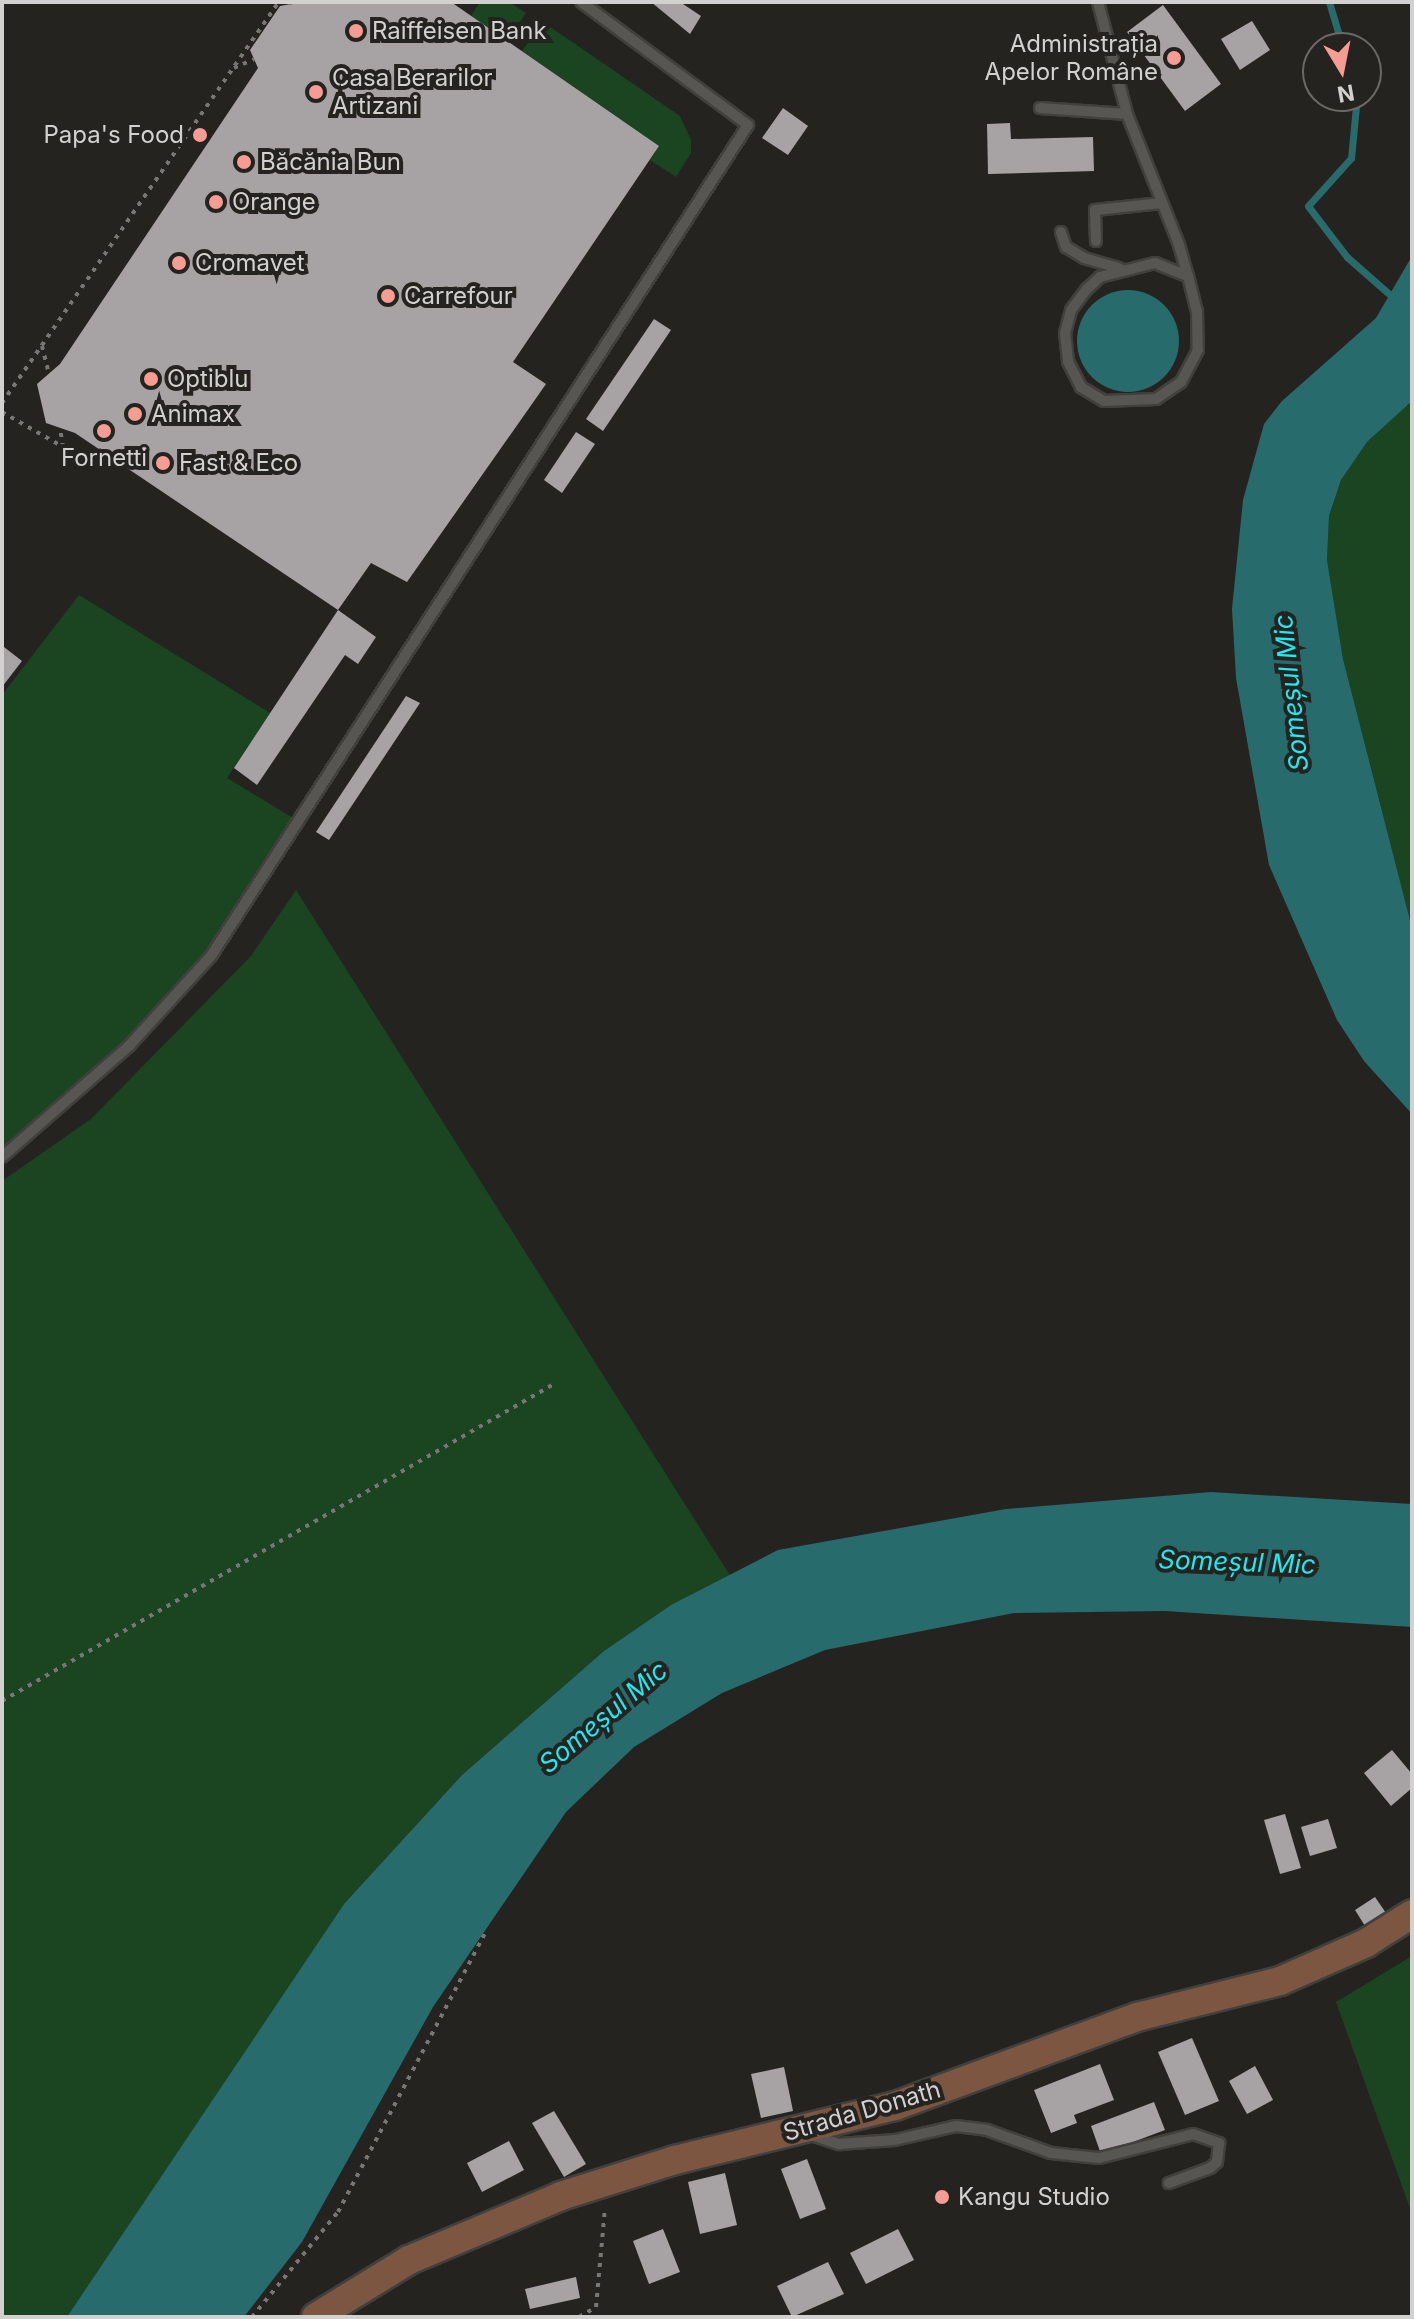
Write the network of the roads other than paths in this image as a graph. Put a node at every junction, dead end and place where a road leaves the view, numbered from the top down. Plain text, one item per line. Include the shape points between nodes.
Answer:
1 (581, 2) edge
2 (1098, 2) edge
3 (1040, 108) dead end
4 (1127, 114) junction
5 (1162, 203) junction
6 (1061, 232) dead end
7 (1096, 241) dead end
8 (1122, 268) junction
9 (1188, 276) junction
10 (31, 1128) junction
11 (2, 1146) edge
12 (2, 1157) edge
13 (1412, 1914) edge
14 (795, 2130) junction
15 (1169, 2183) dead end
16 (316, 2317) edge

1 - 10 lane via 748,125 211,956 129,1046
2 - 4 lane
3 - 4 lane
4 - 5 lane
5 - 7 lane via 1095,210
5 - 9 lane
6 - 8 lane via 1066,247 1084,258
8 - 9 lane via 1155,263
8 - 9 lane via 1086,290 1071,310 1065,333 1068,361 1081,387 1104,401 1156,399 1181,382 1198,350 1197,311
10 - 11 lane
10 - 12 lane
13 - 14 street, Strada Donath via 1366,1943 1280,1981 1137,2017 895,2106
14 - 15 lane via 839,2144 895,2140 956,2126 987,2130 1051,2153 1099,2158 1193,2134 1219,2143 1217,2162 1210,2168
14 - 16 street, Strada Donath via 607,2181 448,2242

